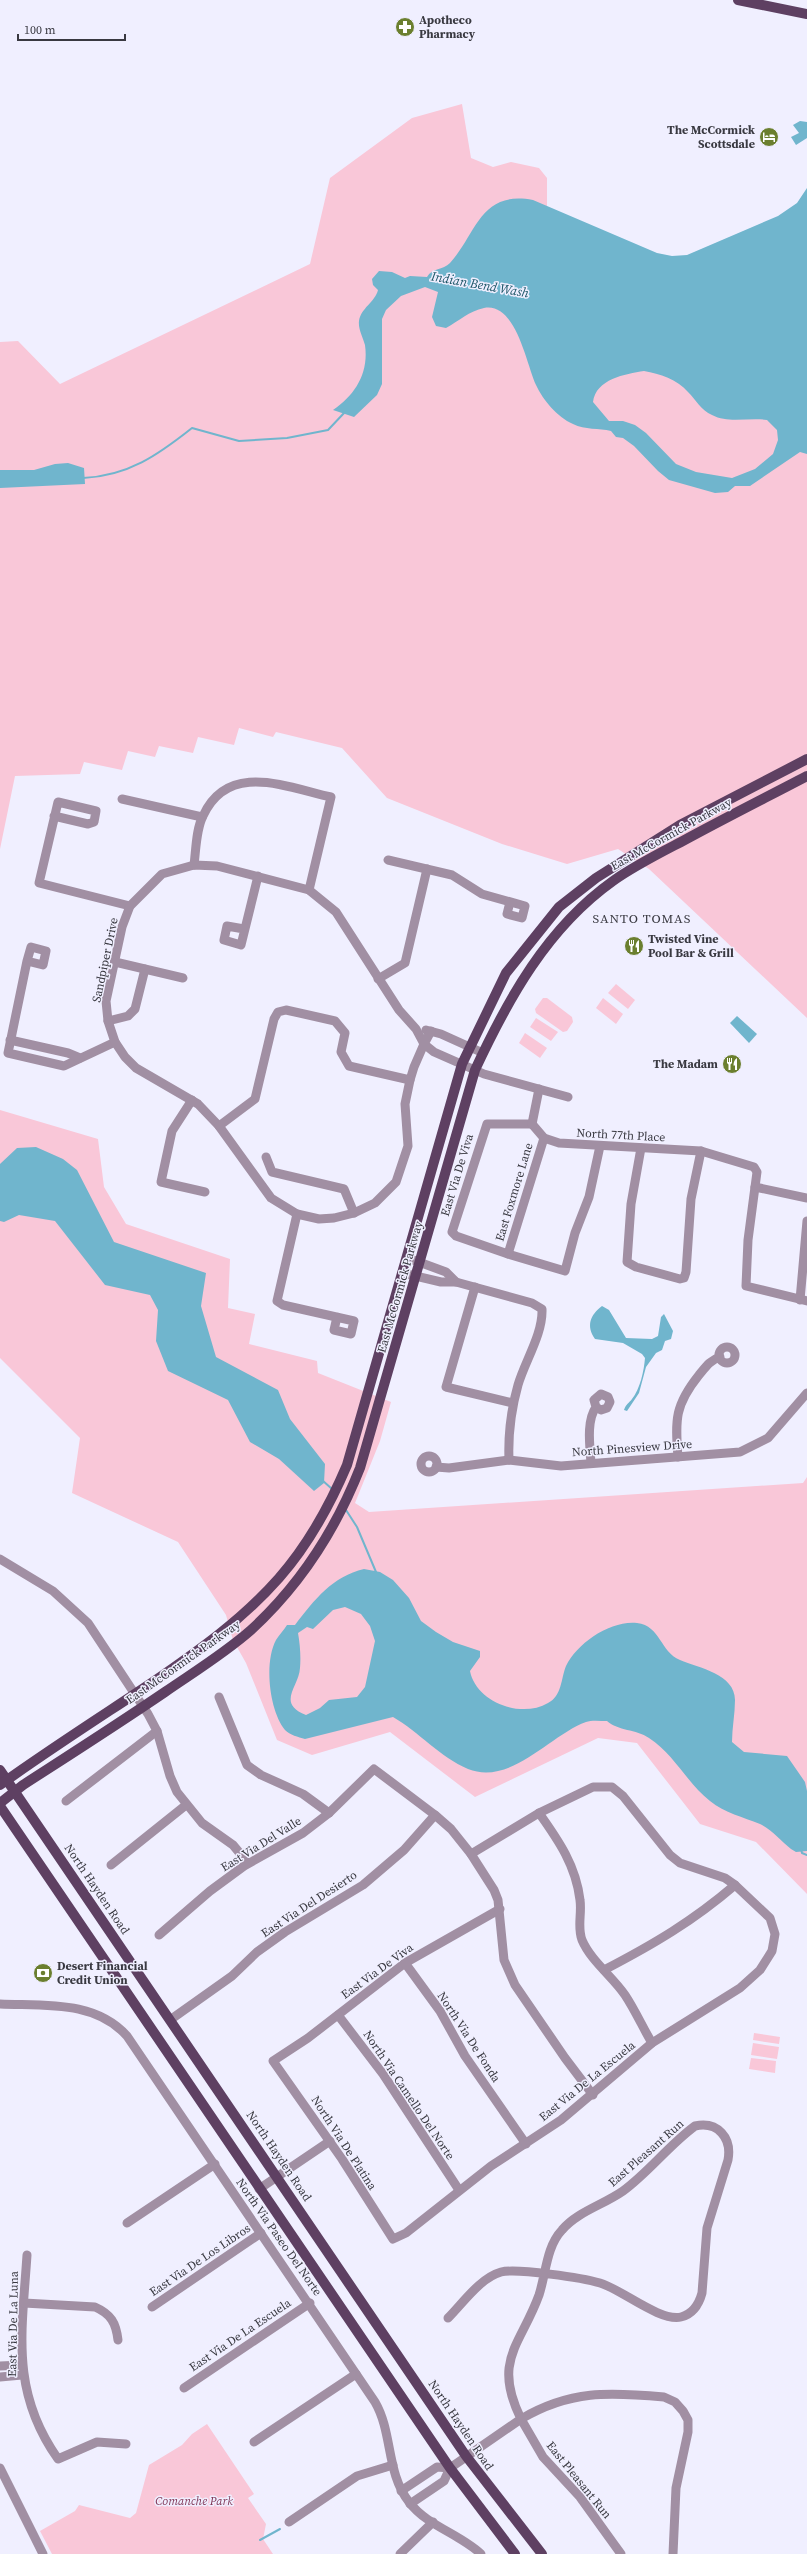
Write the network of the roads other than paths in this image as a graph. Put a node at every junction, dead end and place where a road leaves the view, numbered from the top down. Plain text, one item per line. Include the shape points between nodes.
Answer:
1 (738, 0) edge
2 (807, 14) edge
3 (807, 759) edge
4 (807, 776) edge
5 (122, 799) dead end
6 (54, 816) dead end
7 (202, 817) junction
8 (388, 860) dead end
9 (194, 865) junction
10 (427, 869) junction
11 (258, 876) junction
12 (596, 878) junction
13 (605, 888) junction
14 (309, 890) junction
15 (510, 902) dead end
16 (130, 906) junction
17 (244, 929) dead end
18 (27, 961) dead end
19 (114, 962) junction
20 (145, 969) junction
21 (183, 978) dead end
22 (378, 979) junction
23 (108, 1021) junction
24 (416, 1029) junction
25 (431, 1031) junction
26 (10, 1040) junction
27 (115, 1042) junction
28 (424, 1044) junction
29 (470, 1046) junction
30 (483, 1053) junction
31 (80, 1058) junction
32 (462, 1064) junction
33 (475, 1070) junction
34 (410, 1080) junction
35 (539, 1089) junction
36 (568, 1097) dead end
37 (192, 1100) junction
38 (532, 1124) junction
39 (219, 1126) junction
40 (544, 1138) junction
41 (600, 1146) junction
42 (641, 1148) junction
43 (701, 1151) junction
44 (266, 1157) dead end
45 (755, 1187) junction
46 (205, 1192) dead end
47 (807, 1198) edge
48 (354, 1213) junction
49 (297, 1214) junction
50 (807, 1221) edge
51 (508, 1254) junction
52 (408, 1258) junction
53 (422, 1262) junction
54 (403, 1274) junction
55 (418, 1277) junction
56 (456, 1282) junction
57 (475, 1287) junction
58 (804, 1300) edge
59 (337, 1317) dead end
60 (720, 1357) dead end
61 (807, 1393) edge
62 (513, 1403) junction
63 (596, 1407) dead end
64 (678, 1456) junction
65 (509, 1460) junction
66 (591, 1463) junction
67 (436, 1467) dead end
68 (0, 1559) edge
69 (136, 1693) junction
70 (219, 1697) dead end
71 (144, 1706) junction
72 (157, 1731) junction
73 (0, 1770) edge
74 (4, 1782) edge
75 (15, 1791) junction
76 (66, 1801) dead end
77 (0, 1804) edge
78 (186, 1805) junction
79 (329, 1813) junction
80 (539, 1813) junction
81 (435, 1815) junction
82 (471, 1854) junction
83 (248, 1863) junction
84 (111, 1865) dead end
85 (735, 1885) junction
86 (500, 1909) junction
87 (158, 1935) dead end
88 (405, 1963) junction
89 (604, 1970) junction
90 (0, 2004) edge
91 (338, 2015) junction
92 (170, 2020) junction
93 (652, 2043) junction
94 (273, 2061) joint
95 (593, 2095) junction
96 (330, 2141) junction
97 (526, 2144) junction
98 (215, 2164) junction
99 (278, 2177) junction
100 (260, 2189) junction
101 (459, 2190) junction
102 (127, 2223) dead end
103 (261, 2233) junction
104 (393, 2239) joint
105 (27, 2255) dead end
106 (545, 2275) junction
107 (24, 2302) junction
108 (310, 2303) junction
109 (152, 2307) dead end
110 (448, 2318) dead end
111 (118, 2340) dead end
112 (22, 2364) junction
113 (0, 2366) edge
114 (356, 2374) junction
115 (22, 2375) junction
116 (0, 2377) edge
117 (184, 2388) dead end
118 (521, 2419) junction
119 (254, 2442) dead end
120 (126, 2444) dead end
121 (466, 2456) junction
122 (393, 2465) junction
123 (0, 2468) edge
124 (450, 2468) junction
125 (401, 2491) junction
126 (410, 2504) junction
127 (289, 2522) dead end
128 (432, 2522) junction
129 (43, 2554) edge
130 (400, 2554) edge
131 (481, 2554) edge
132 (515, 2554) edge
133 (542, 2554) edge
134 (621, 2554) edge
135 (673, 2554) edge

1 - 2 main road
3 - 12 main road, East McCormick Parkway via 680,825
4 - 13 main road, East McCormick Parkway via 650,859
5 - 7 street
6 - 16 street via 39,883
7 - 9 street
7 - 14 street via 217,794 239,783 262,781 331,797
8 - 10 street
9 - 11 street, Sandpiper Drive via 217,866
9 - 16 street, Sandpiper Drive via 162,874
10 - 15 street via 452,875 482,894
10 - 22 street via 405,963
11 - 14 street, Sandpiper Drive
11 - 17 street
12 - 13 main road
12 - 29 main road, East McCormick Parkway via 559,907 506,973
13 - 30 main road, East McCormick Parkway via 571,919 520,981
14 - 22 street, Sandpiper Drive via 336,912
16 - 19 street, Sandpiper Drive
18 - 26 street
19 - 20 street
19 - 23 street, Sandpiper Drive via 106,1001
20 - 21 street
20 - 23 street via 135,1009 128,1016
22 - 24 street, Sandpiper Drive via 399,1010
23 - 27 street, Sandpiper Drive
24 - 25 street
24 - 28 street, Sandpiper Drive
25 - 28 street, Sandpiper Drive
25 - 29 street
26 - 31 street
26 - 31 street via 8,1053 64,1066
27 - 31 street
27 - 37 street, Sandpiper Drive via 136,1068
28 - 32 street, Sandpiper Drive via 434,1052
28 - 34 street, Sandpiper Drive
29 - 30 street
29 - 32 main road, East McCormick Parkway
30 - 33 main road, East McCormick Parkway
32 - 33 street
32 - 52 main road, East McCormick Parkway
33 - 35 street via 497,1079
33 - 53 main road, East McCormick Parkway
34 - 39 street via 349,1066 341,1052 345,1032 335,1021 286,1010 278,1012 274,1019 255,1099
34 - 48 street, Sandpiper Drive via 405,1104 408,1146 396,1182 375,1203
35 - 36 street
35 - 38 street
37 - 39 street, Sandpiper Drive
37 - 46 street via 172,1131 161,1182
38 - 40 street
38 - 51 street, East Via De Viva via 487,1124 452,1232 456,1236
39 - 49 street, Sandpiper Drive via 271,1198
40 - 41 street, North 77th Place via 559,1143
40 - 51 street, East Foxmore Lane
41 - 42 street, North 77th Place
41 - 51 street via 589,1197 575,1233 565,1271
42 - 43 street, North 77th Place
42 - 43 street via 631,1204 628,1264 677,1279 684,1278 691,1199
43 - 45 street, North 77th Place via 754,1167 757,1172
44 - 48 street via 272,1172 344,1189
45 - 47 street
45 - 58 street via 748,1240 746,1286
48 - 49 street, Sandpiper Drive via 319,1219
49 - 59 street via 277,1301 282,1305
50 - 58 street
52 - 53 street
52 - 54 main road, East McCormick Parkway
53 - 55 main road, East McCormick Parkway
53 - 56 street via 446,1272
54 - 55 street
54 - 69 main road, East McCormick Parkway via 347,1465 336,1491 308,1540 280,1578 240,1618 194,1654
55 - 56 street
55 - 71 main road, East McCormick Parkway via 360,1468 350,1496 332,1530 294,1584 251,1630
56 - 57 street
57 - 62 street via 532,1303 542,1309 540,1324
57 - 62 street via 446,1387
60 - 64 street via 708,1364 679,1404 675,1423
61 - 64 street, North Pinesview Drive via 768,1438 740,1452
62 - 65 street
63 - 66 street via 592,1415
64 - 66 street, North Pinesview Drive
65 - 66 street, North Pinesview Drive via 561,1466
65 - 67 street, North Pinesview Drive via 449,1468
68 - 69 street via 53,1591 88,1623
69 - 71 street
69 - 74 main road, East McCormick Parkway
70 - 79 street via 247,1765 261,1776 303,1794
71 - 72 street
71 - 75 main road, East McCormick Parkway
72 - 76 street
72 - 78 street via 170,1776
73 - 74 main road, North Hayden Road
74 - 75 main road, North Hayden Road
75 - 77 main road, East McCormick Parkway
75 - 92 main road, North Hayden Road
77 - 100 main road
78 - 83 street via 202,1823 233,1845
78 - 84 street
79 - 81 street, East Via Del Valle via 374,1769
79 - 83 street, East Via Del Valle via 303,1833
80 - 82 street
80 - 85 street via 593,1787 612,1787 670,1855 680,1863 725,1878
80 - 89 street via 569,1858 578,1883 582,1938 588,1952
81 - 82 street via 451,1829
81 - 92 street, East Via Del Desierto via 404,1850 363,1885 285,1932 257,1952 232,1976
82 - 86 street via 494,1890
83 - 87 street, East Via Del Valle
85 - 89 street via 666,1938
85 - 93 street, East Via De La Escuela via 770,1918 775,1934 772,1951 760,1970 740,1988
86 - 88 street, East Via De Viva
86 - 95 street via 500,1937 504,1960 515,1985
88 - 91 street, East Via De Viva
88 - 97 street, North Via De Fonda via 440,2011 465,2056
89 - 93 street via 625,1996
90 - 98 street, North Via Paseo Del Norte via 86,2010 116,2024 127,2036
91 - 94 street, East Via De Viva
91 - 101 street, North Via Camello Del Norte via 383,2074
92 - 99 main road, North Hayden Road
93 - 95 street, East Via De La Escuela
94 - 96 street, North Via De Platina
95 - 97 street, East Via De La Escuela
96 - 99 street
96 - 104 street, North Via De Platina
97 - 101 street, East Via De La Escuela
98 - 102 street
98 - 103 street, North Via Paseo Del Norte
99 - 100 street
99 - 121 main road, North Hayden Road
100 - 124 main road
101 - 104 street, East Via De La Escuela via 406,2232
103 - 108 street, North Via Paseo Del Norte
103 - 109 street, East Via De Los Libros
105 - 107 street, East Via De La Luna
106 - 106 street, East Pleasant Run via 601,2283 666,2316 680,2317 690,2312 699,2303 702,2293 707,2228 730,2152 728,2139 722,2132 708,2125 694,2126 622,2191 571,2220 554,2240
106 - 110 street, East Pleasant Run via 500,2272 482,2284
106 - 118 street, East Pleasant Run via 535,2304 512,2353 508,2382 513,2403
107 - 111 street via 95,2306 105,2311 112,2319
107 - 112 street, East Via De La Luna
108 - 114 street, North Via Paseo Del Norte
108 - 117 street, East Via De La Escuela
112 - 113 street
112 - 115 street, East Via De La Luna
114 - 119 street
114 - 122 street, North Via Paseo Del Norte via 381,2412
115 - 116 street
115 - 120 street, East Via De La Luna via 30,2406 58,2459 78,2448 97,2442
118 - 121 street
118 - 134 street, East Pleasant Run via 543,2457 580,2497
118 - 135 street via 542,2406 585,2395 657,2396 675,2402 688,2420 688,2432 676,2488
121 - 124 street
121 - 133 main road, North Hayden Road
122 - 125 street, North Via Paseo Del Norte
122 - 127 street via 357,2476
123 - 129 street
124 - 125 street via 437,2467
124 - 126 street via 444,2481
124 - 132 main road
125 - 126 street, North Via Paseo Del Norte
126 - 128 street, North Via Paseo Del Norte
128 - 130 street
128 - 131 street, North Via Paseo Del Norte

